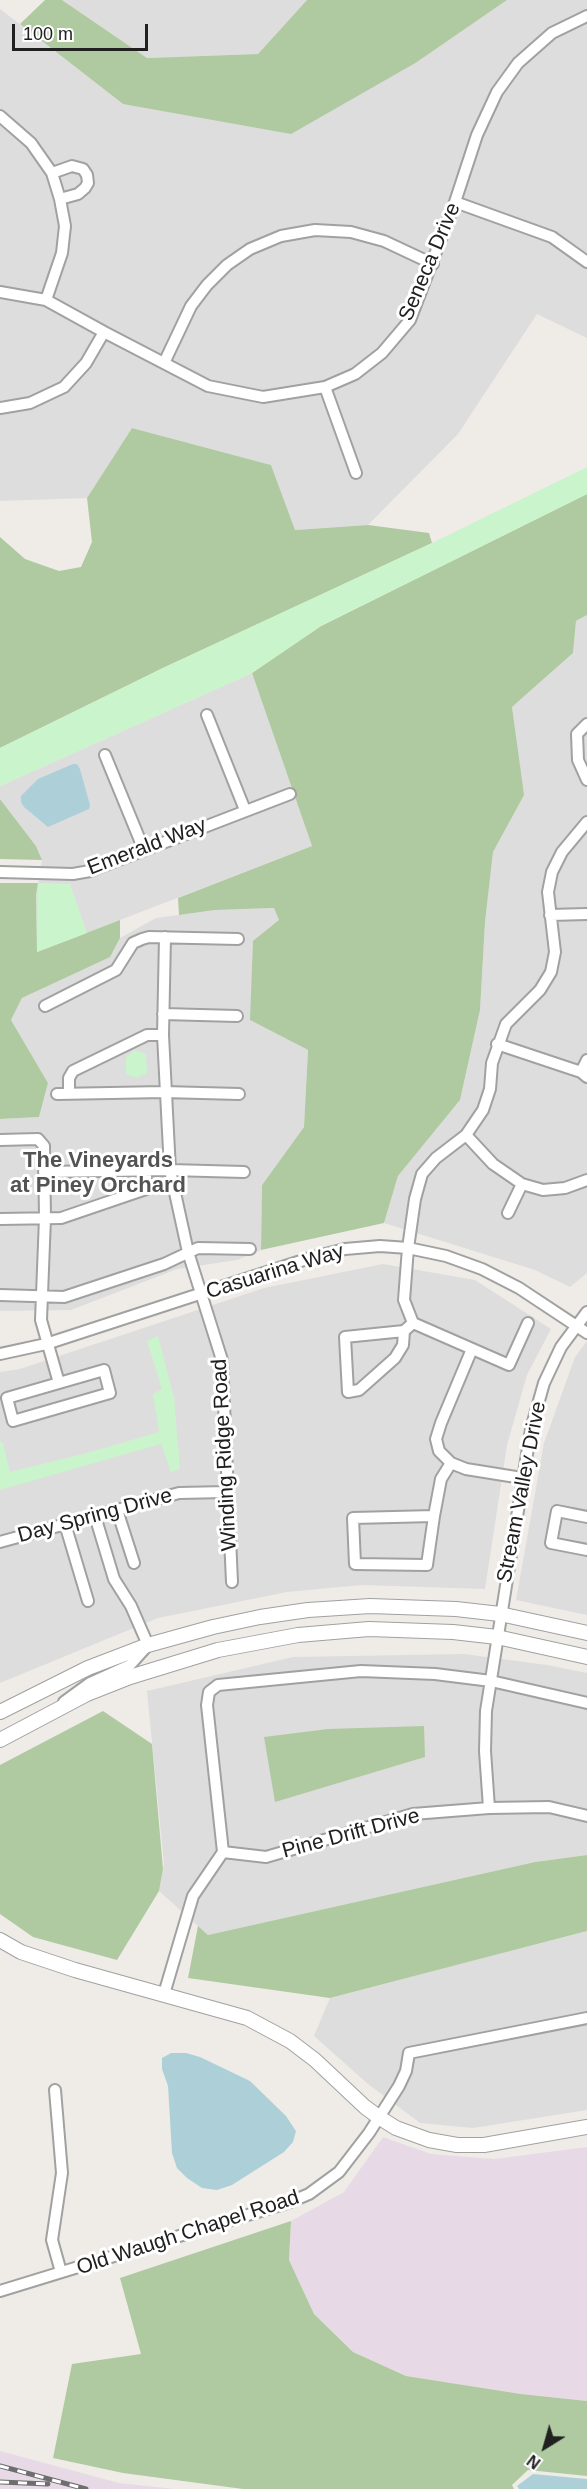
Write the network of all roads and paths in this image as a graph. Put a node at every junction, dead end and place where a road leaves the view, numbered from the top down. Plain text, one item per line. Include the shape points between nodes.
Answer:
1 (587, 16) edge
2 (0, 116) edge
3 (52, 173) junction
4 (60, 199) junction
5 (456, 202) junction
6 (587, 262) edge
7 (433, 264) junction
8 (0, 292) edge
9 (46, 300) junction
10 (104, 332) junction
11 (164, 363) junction
12 (325, 387) junction
13 (0, 408) edge
14 (356, 473) dead end
15 (207, 715) dead end
16 (587, 724) edge
17 (105, 755) dead end
18 (587, 780) edge
19 (290, 794) dead end
20 (245, 810) junction
21 (587, 822) edge
22 (144, 849) junction
23 (0, 872) edge
24 (587, 914) edge
25 (550, 915) junction
26 (165, 937) junction
27 (238, 939) dead end
28 (45, 1006) dead end
29 (163, 1014) junction
30 (237, 1016) dead end
31 (163, 1035) junction
32 (497, 1044) junction
33 (587, 1060) edge
34 (584, 1075) edge
35 (164, 1092) junction
36 (239, 1094) dead end
37 (466, 1135) junction
38 (0, 1140) edge
39 (146, 1170) junction
40 (170, 1170) junction
41 (44, 1172) junction
42 (244, 1172) dead end
43 (587, 1180) edge
44 (522, 1184) junction
45 (508, 1213) dead end
46 (0, 1218) edge
47 (45, 1218) junction
48 (408, 1248) junction
49 (250, 1249) dead end
50 (188, 1252) junction
51 (201, 1294) junction
52 (0, 1295) edge
53 (43, 1296) junction
54 (587, 1312) edge
55 (412, 1323) junction
56 (528, 1323) dead end
57 (576, 1325) junction
58 (404, 1331) junction
59 (587, 1333) edge
60 (46, 1344) junction
61 (472, 1349) junction
62 (0, 1354) edge
63 (59, 1383) junction
64 (451, 1463) junction
65 (522, 1478) junction
66 (227, 1492) junction
67 (117, 1510) junction
68 (95, 1516) junction
69 (434, 1516) junction
70 (587, 1517) edge
71 (65, 1524) junction
72 (0, 1542) edge
73 (587, 1550) edge
74 (134, 1563) dead end
75 (232, 1582) dead end
76 (88, 1601) dead end
77 (500, 1614) junction
78 (587, 1633) edge
79 (497, 1637) junction
80 (148, 1646) junction
81 (587, 1657) edge
82 (491, 1681) junction
83 (587, 1703) edge
84 (57, 1709) junction
85 (0, 1712) edge
86 (0, 1740) edge
87 (489, 1808) junction
88 (587, 1816) edge
89 (223, 1852) junction
90 (0, 1940) edge
91 (164, 1994) junction
92 (587, 2018) edge
93 (55, 2090) dead end
94 (380, 2118) junction
95 (587, 2127) edge
96 (61, 2272) junction
97 (0, 2291) edge

1 - 5 street, Seneca Drive via 552,33 512,70 477,135
2 - 3 street via 31,143
3 - 4 street
3 - 4 street via 72,166 83,169 87,175 85,189
4 - 9 street via 65,226 62,253
5 - 6 street via 552,237
5 - 7 street, Seneca Drive
7 - 11 street via 384,241 351,232 315,230 281,236 250,249 226,265 207,285 191,306
7 - 12 street, Seneca Drive via 410,320 382,353 355,374
8 - 9 street, Seneca Drive
9 - 10 street, Seneca Drive
10 - 11 street, Seneca Drive
10 - 13 street via 86,363 64,387 30,403
11 - 12 street, Seneca Drive via 208,386 263,397
12 - 14 street
15 - 20 street
16 - 18 street via 577,734 578,760
17 - 22 street
19 - 20 street, Emerald Way
20 - 22 street, Emerald Way
21 - 25 street via 562,852 552,872 548,892
22 - 23 street, Emerald Way via 73,874
24 - 25 street
25 - 32 street via 555,952 551,972 540,990 506,1024
26 - 27 street
26 - 28 street via 149,937 133,944 116,970
26 - 29 street, Winding Ridge Road
29 - 30 street
29 - 31 street, Winding Ridge Road
31 - 35 street, Winding Ridge Road
31 - 35 street via 147,1035 73,1071 63,1094
32 - 34 street
32 - 37 street via 483,1110
33 - 34 street
35 - 36 street
35 - 40 street, Winding Ridge Road
37 - 44 street via 493,1164
37 - 48 street via 422,1174
38 - 41 street via 38,1139 44,1146
39 - 40 street
39 - 41 street
39 - 47 street via 146,1189 61,1218
40 - 42 street
40 - 50 street, Winding Ridge Road
41 - 47 street
43 - 44 street via 543,1190
44 - 45 street
46 - 47 street
47 - 53 street
48 - 51 street, Casuarina Way via 380,1246 334,1252
48 - 55 street via 404,1300
48 - 57 street, Casuarina Way via 482,1269
49 - 50 street via 198,1248
50 - 51 street, Winding Ridge Road
50 - 53 street via 164,1264 64,1297
51 - 60 street, Casuarina Way
51 - 66 street, Winding Ridge Road via 222,1360
52 - 53 street
53 - 60 street via 41,1320
54 - 57 street, Stream Valley Drive
55 - 58 street
55 - 61 street
56 - 61 street via 509,1365
57 - 59 street, Casuarina Way
57 - 65 street, Stream Valley Drive via 544,1383
58 - 58 street via 345,1337 348,1392 359,1390 395,1358 403,1344
60 - 62 street, Casuarina Way
60 - 63 street
61 - 64 street via 436,1439
63 - 63 street via 7,1398 13,1420 110,1393 104,1370
64 - 65 street
64 - 69 street via 441,1479
65 - 77 street, Stream Valley Drive
66 - 67 street, Day Spring Drive via 178,1493
66 - 75 street, Winding Ridge Road
67 - 68 street, Day Spring Drive
67 - 74 street
68 - 71 street, Day Spring Drive
68 - 80 street via 114,1579
69 - 69 street via 353,1518 355,1563 428,1565
70 - 73 street via 557,1511 551,1543
71 - 72 street, Day Spring Drive
71 - 76 street
77 - 78 street
77 - 79 street, Stream Valley Drive
77 - 80 street via 408,1606 308,1610 213,1627
79 - 81 street
79 - 82 street, Stream Valley Drive
79 - 84 street via 369,1629 264,1640 164,1665
80 - 84 street via 130,1665 90,1683
80 - 85 street via 87,1668
82 - 83 street
82 - 87 street, Stream Valley Drive via 485,1751
82 - 89 street via 361,1671 218,1685 208,1692 207,1705
84 - 86 street
87 - 88 street, Pine Drift Drive via 549,1807
87 - 89 street, Pine Drift Drive via 413,1814 266,1857
89 - 91 street via 193,1896
90 - 91 street via 44,1960
91 - 94 street via 229,2012 269,2029 315,2060
92 - 94 street, Old Waugh Chapel Road via 409,2053 406,2071
93 - 96 street via 62,2173 52,2240
94 - 95 street via 412,2134 457,2145 484,2145
94 - 96 street, Old Waugh Chapel Road via 339,2172 309,2194
96 - 97 street, Old Waugh Chapel Road

